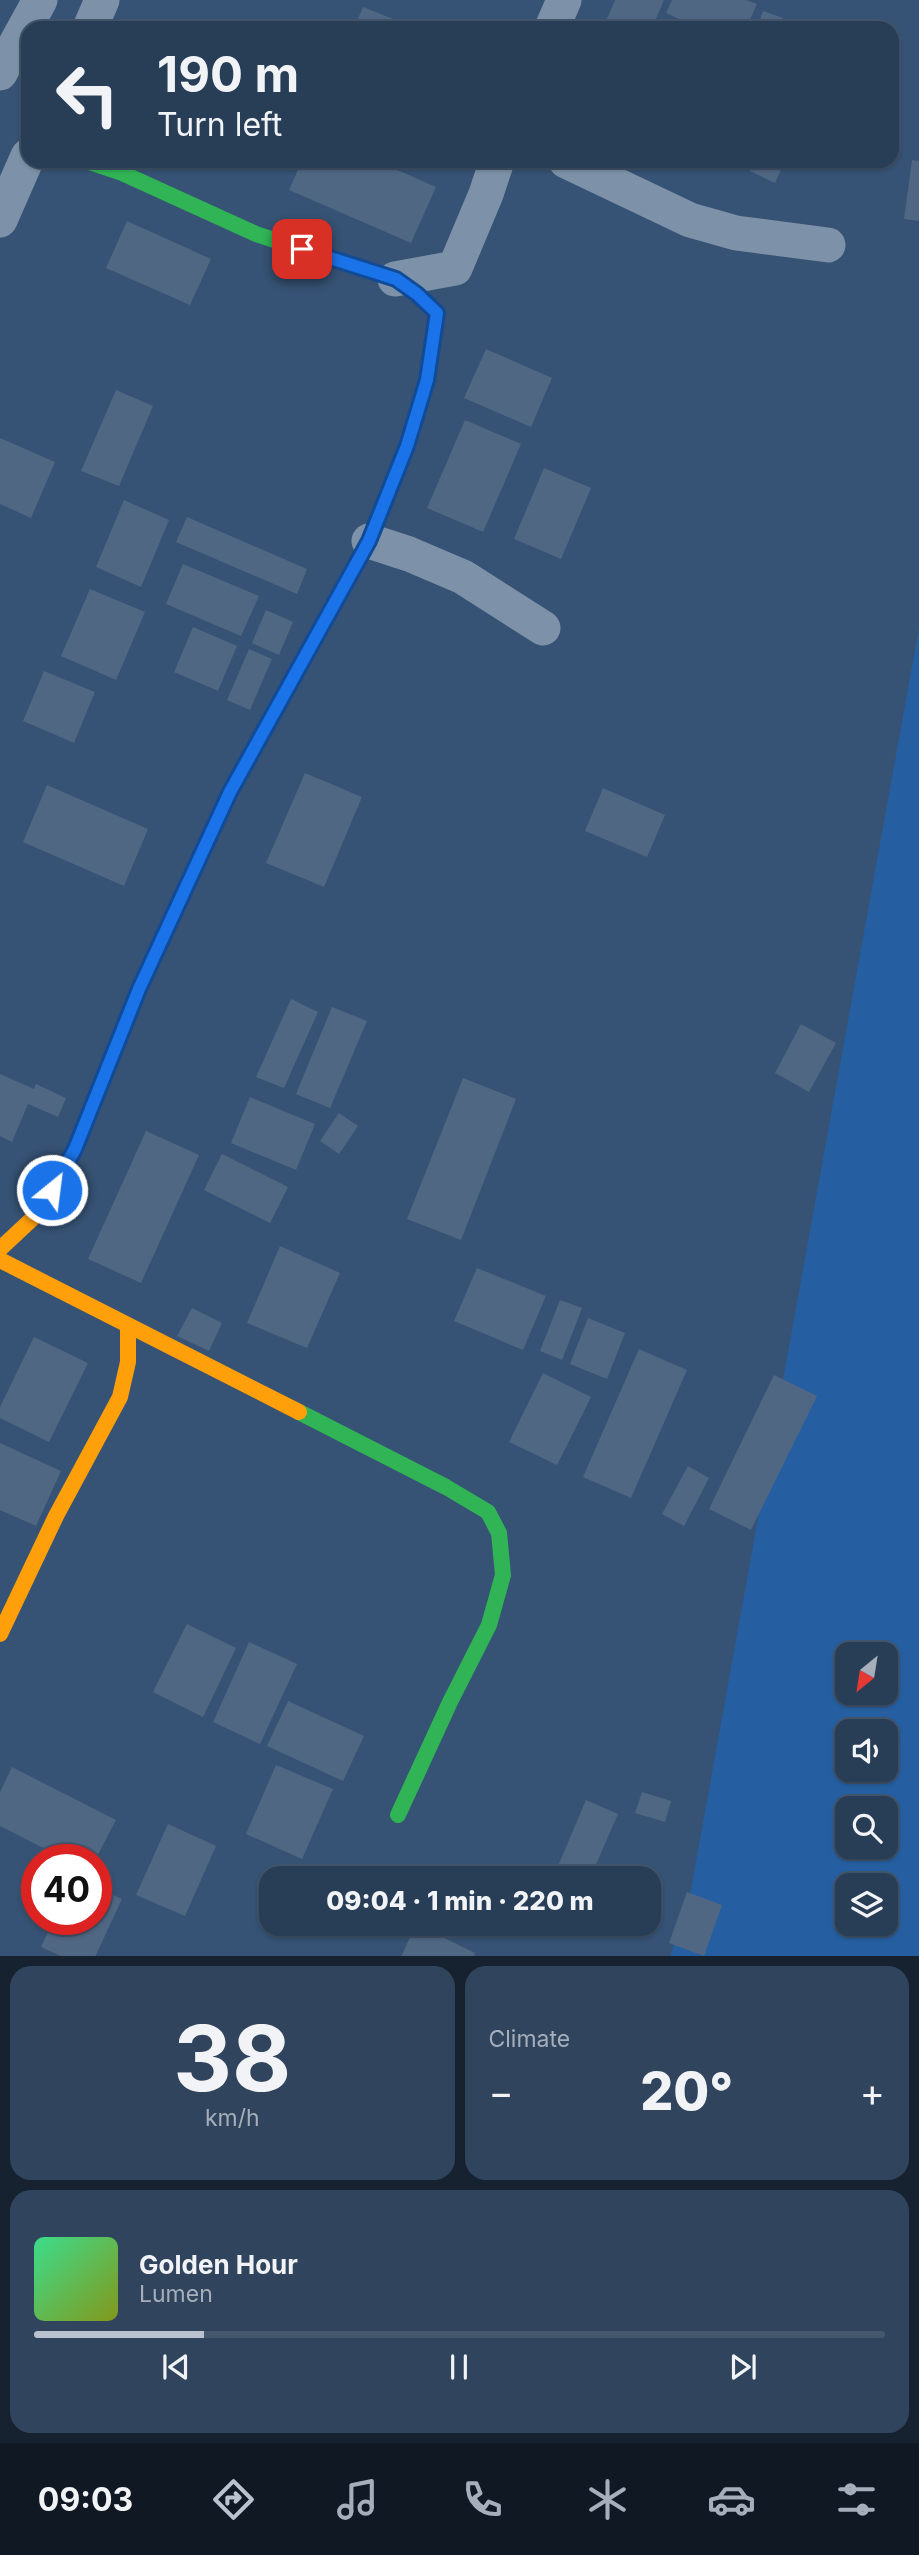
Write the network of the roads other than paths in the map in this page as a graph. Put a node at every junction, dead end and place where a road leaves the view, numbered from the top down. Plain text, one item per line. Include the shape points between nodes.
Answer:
1 (40, 0) edge
2 (102, 0) edge
3 (564, 0) edge
4 (28, 21) edge
5 (93, 21) edge
6 (555, 21) edge
7 (21, 35) edge
8 (0, 73) edge
9 (23, 168) edge
10 (107, 168) edge
11 (494, 168) edge
12 (581, 168) edge
13 (0, 220) edge
14 (828, 245) dead end
15 (455, 268) junction
16 (396, 279) junction
17 (437, 313) junction
18 (369, 541) junction
19 (543, 628) dead end
20 (0, 1249) edge
21 (0, 1260) edge
22 (128, 1326) junction
23 (0, 1634) edge
24 (398, 1815) dead end

1 - 4 street
2 - 5 street
3 - 6 street
7 - 8 street
9 - 13 street
10 - 16 street via 256,234
11 - 15 street
12 - 14 street via 690,220 736,233
15 - 16 street
15 - 17 street
16 - 17 street
17 - 18 street via 427,380 407,446
18 - 19 street via 463,577
18 - 20 street via 230,792 139,989 75,1149 31,1220
21 - 22 street
22 - 23 street via 127,1379 120,1396
22 - 24 street via 488,1512 499,1533 503,1575 489,1625

